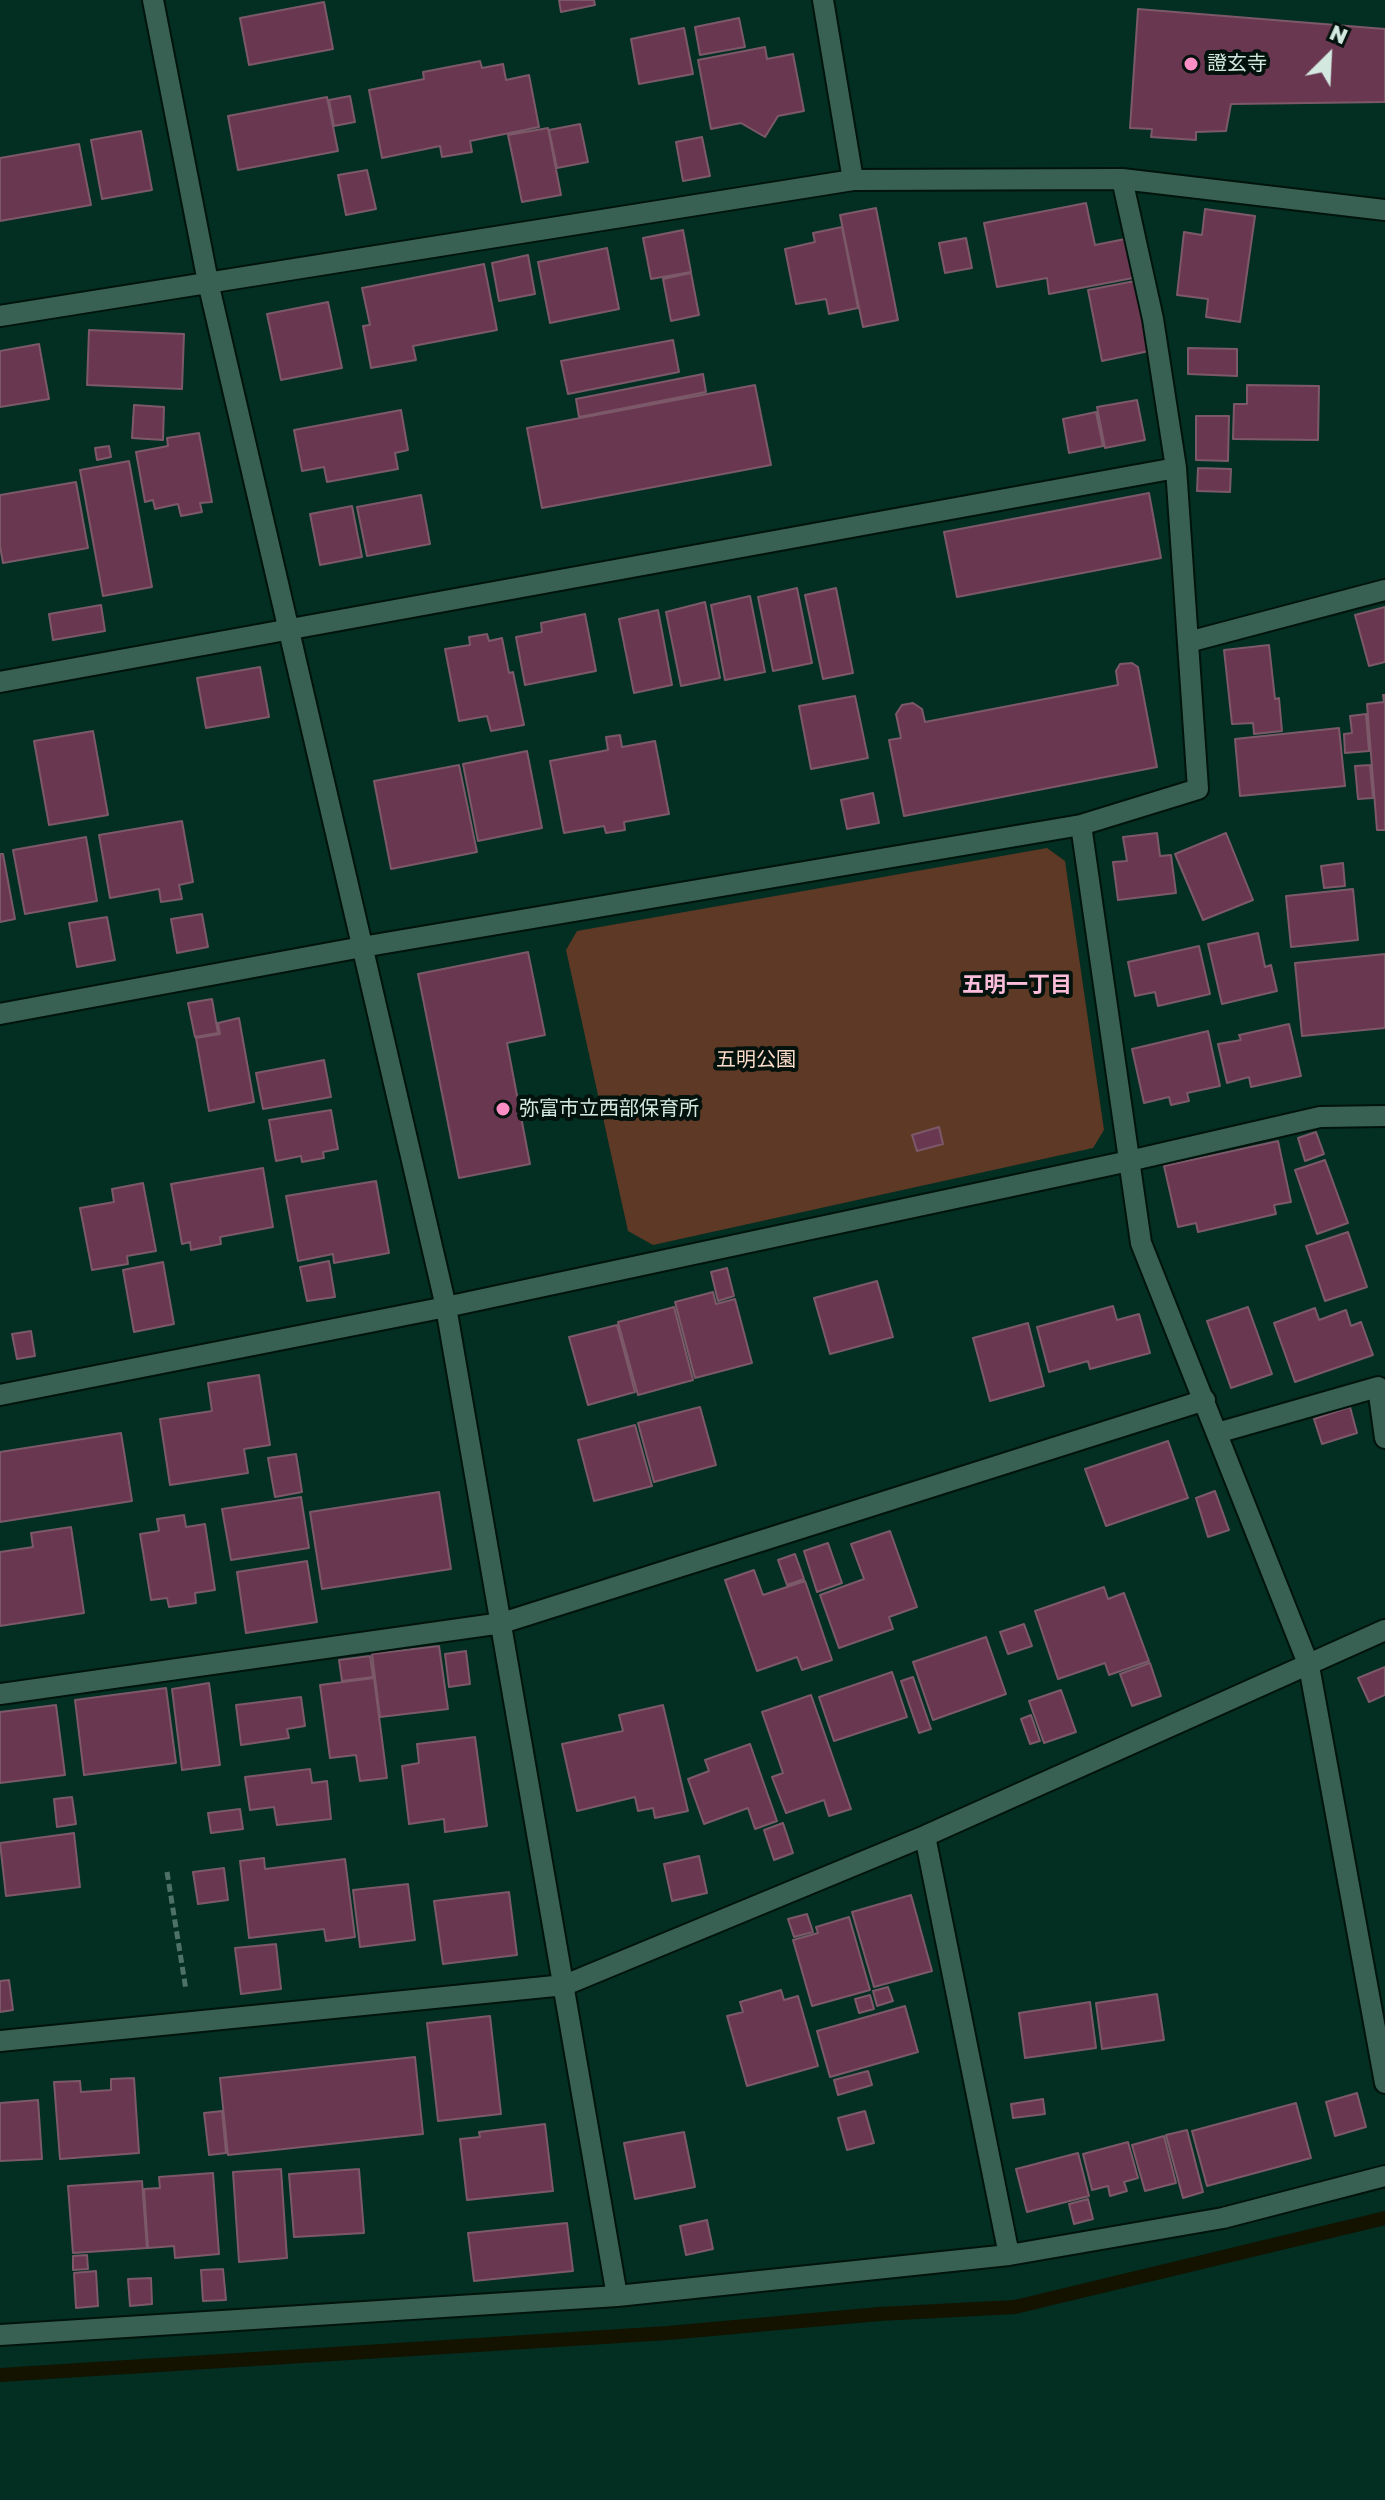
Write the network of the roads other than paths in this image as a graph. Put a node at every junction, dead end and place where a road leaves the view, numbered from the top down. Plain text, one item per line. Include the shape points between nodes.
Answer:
1 (153, 0) edge
2 (823, 0) edge
3 (1122, 179) junction
4 (853, 180) junction
5 (1385, 210) edge
6 (208, 282) junction
7 (0, 316) edge
8 (1176, 468) junction
9 (1385, 590) edge
10 (289, 629) junction
11 (1188, 642) junction
12 (0, 682) edge
13 (1081, 825) junction
14 (362, 947) junction
15 (0, 1014) edge
16 (1385, 1116) edge
17 (1129, 1161) junction
18 (446, 1307) junction
19 (0, 1395) edge
20 (1205, 1400) junction
21 (1217, 1433) junction
22 (1385, 1438) edge
23 (502, 1623) junction
24 (1385, 1630) edge
25 (1309, 1666) junction
26 (0, 1694) edge
27 (925, 1836) junction
28 (565, 1985) junction
29 (0, 2041) edge
30 (1385, 2083) edge
31 (1385, 2176) edge
32 (1009, 2255) junction
33 (617, 2296) junction
34 (0, 2335) edge

1 - 6 street
2 - 4 street
3 - 4 street
3 - 5 street
3 - 8 street via 1153,319
4 - 6 street
6 - 7 street
6 - 10 street
8 - 10 street
8 - 11 street
9 - 11 street
10 - 12 street
10 - 14 street
11 - 13 street via 1198,789
13 - 14 street
13 - 17 street
14 - 15 street
14 - 18 street
16 - 17 street via 1320,1117
17 - 18 street
17 - 20 street via 1141,1243
18 - 19 street
18 - 23 street
20 - 21 street
20 - 23 street
21 - 22 street via 1378,1387
21 - 25 street
23 - 26 street
23 - 28 street
24 - 25 street
25 - 27 street
25 - 30 street
27 - 28 street
27 - 32 street
28 - 29 street
28 - 33 street
31 - 32 street via 1223,2218
32 - 33 street
33 - 34 street

